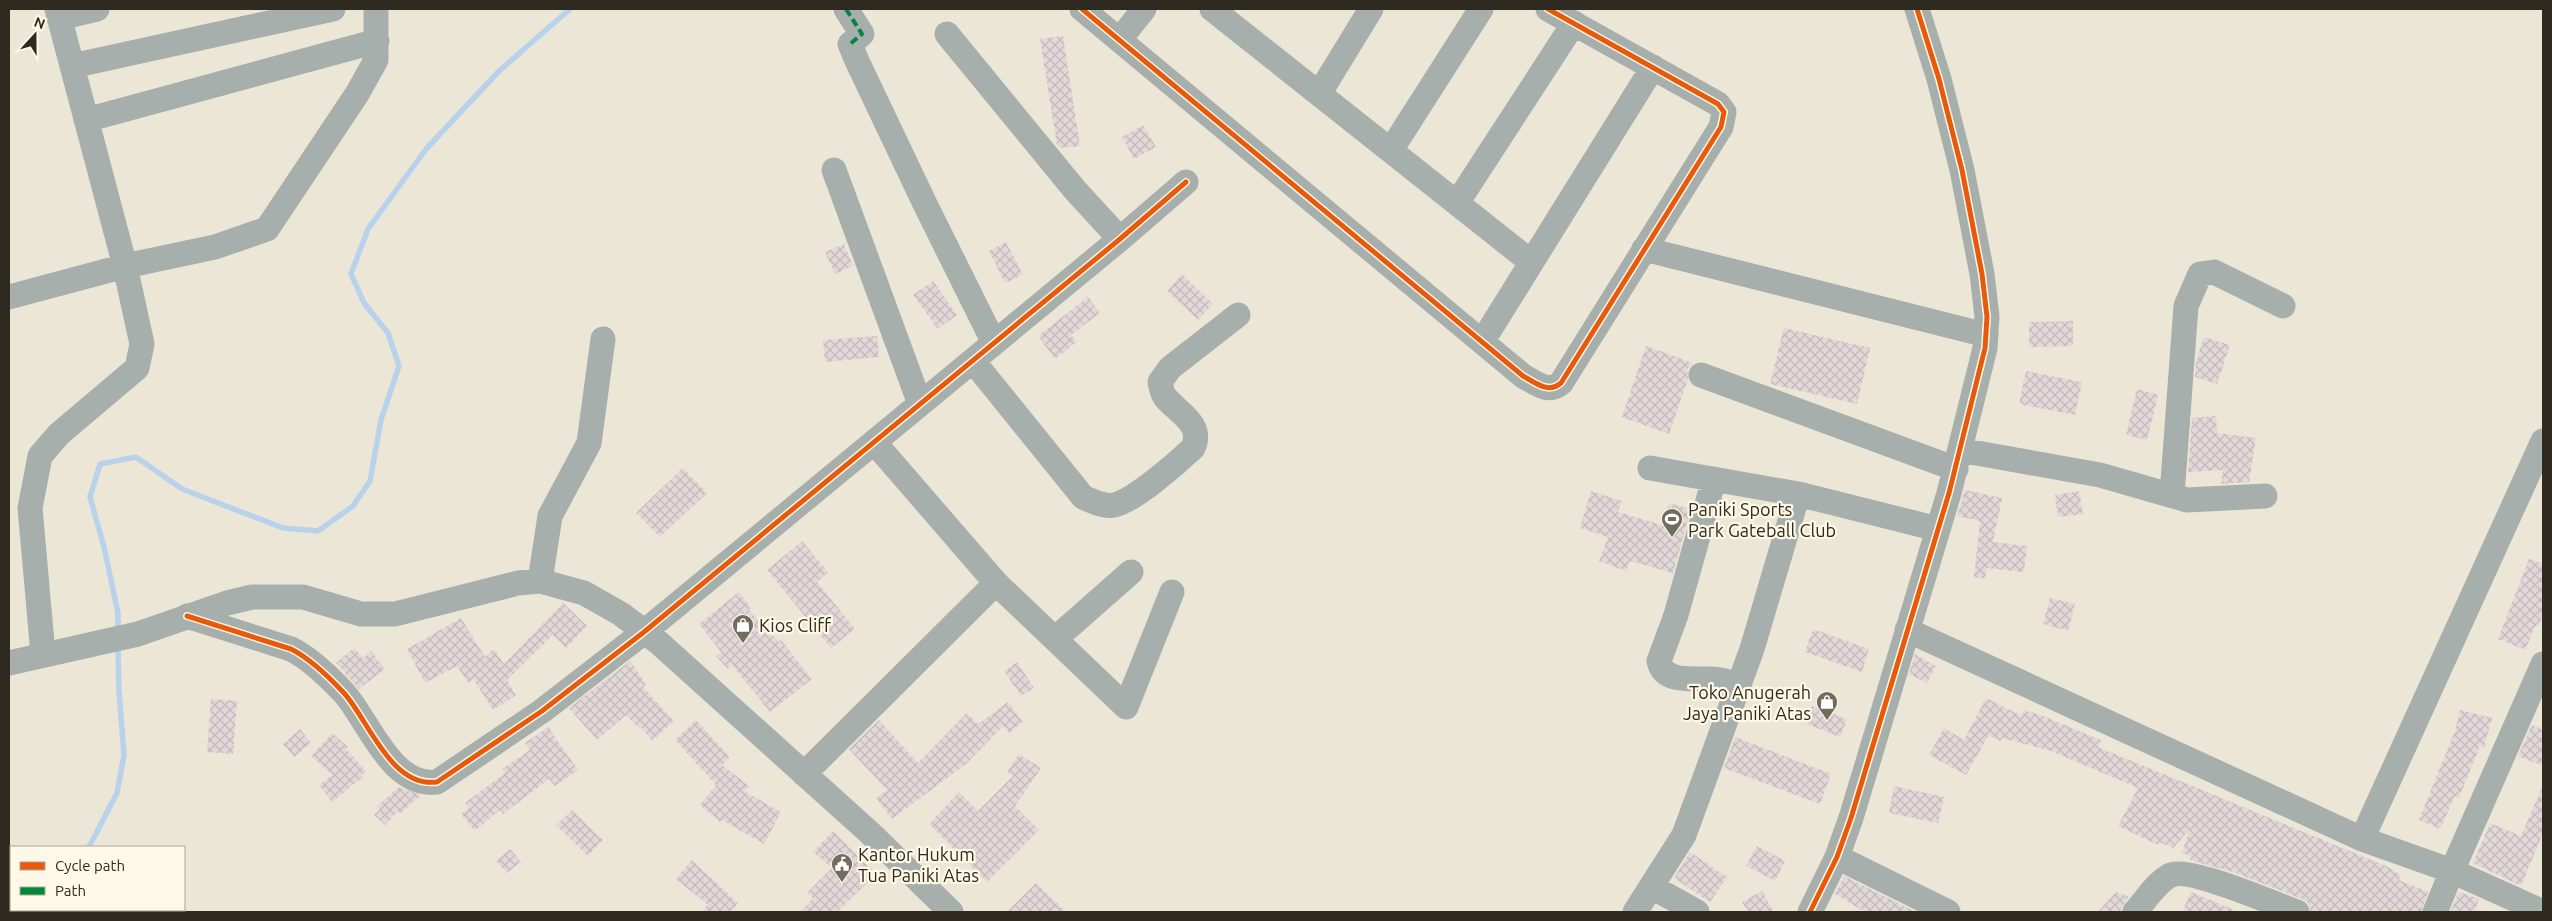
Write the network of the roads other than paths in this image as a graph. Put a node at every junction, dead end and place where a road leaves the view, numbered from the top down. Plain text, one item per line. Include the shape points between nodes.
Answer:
1 (97, 9) edge
2 (332, 9) edge
3 (376, 9) edge
4 (846, 9) edge
5 (1082, 9) edge
6 (1144, 9) edge
7 (1212, 9) edge
8 (1371, 9) edge
9 (1481, 9) edge
10 (1548, 9) edge
11 (1917, 9) edge
12 (58, 13) edge
13 (1574, 24) junction
14 (947, 34) dead end
15 (1120, 39) junction
16 (377, 41) junction
17 (72, 66) junction
18 (1653, 67) junction
19 (1319, 94) junction
20 (86, 120) junction
21 (1391, 150) junction
22 (834, 170) dead end
23 (1186, 182) dead end
24 (1457, 203) junction
25 (1120, 239) junction
26 (1644, 249) junction
27 (1532, 262) junction
28 (125, 266) junction
29 (9, 297) edge
30 (2283, 306) dead end
31 (1238, 315) dead end
32 (1986, 335) junction
33 (603, 339) dead end
34 (1482, 342) junction
35 (994, 343) junction
36 (973, 361) junction
37 (1701, 375) dead end
38 (920, 404) junction
39 (2543, 441) edge
40 (874, 442) junction
41 (1958, 460) junction
42 (1650, 468) dead end
43 (1714, 479) junction
44 (1798, 494) junction
45 (2172, 495) junction
46 (2265, 496) dead end
47 (1938, 529) junction
48 (1131, 572) dead end
49 (540, 582) junction
50 (996, 583) junction
51 (1172, 592) dead end
52 (187, 616) junction
53 (1907, 630) junction
54 (644, 632) junction
55 (1055, 639) junction
56 (43, 654) junction
57 (9, 663) edge
58 (2543, 664) edge
59 (1739, 685) junction
60 (2537, 694) edge
61 (804, 774) junction
62 (2362, 839) junction
63 (1837, 857) junction
64 (2452, 871) junction
65 (1652, 887) junction
66 (2541, 908) edge
67 (943, 910) edge
68 (1635, 912) edge
69 (1697, 912) edge
70 (1810, 912) edge
71 (1948, 912) edge
72 (2135, 912) edge
73 (2296, 912) edge
74 (2435, 912) edge

1 - 12 street
2 - 17 street
3 - 16 street
4 - 35 street via 862,34 850,44
5 - 15 street
6 - 15 street
7 - 19 street
8 - 19 street
9 - 21 street
10 - 13 street
11 - 32 street via 1962,170 1982,274
12 - 17 street
13 - 18 street
13 - 24 street
14 - 25 street
15 - 34 street
16 - 20 street
16 - 28 street via 376,60 358,94 267,229 215,247
17 - 20 street
18 - 26 street via 1718,104 1724,112 1721,127
18 - 27 street
19 - 21 street
20 - 28 street
21 - 24 street
22 - 38 street
23 - 25 street
24 - 27 street
25 - 35 street
26 - 32 street
26 - 34 street via 1555,388 1546,388 1523,376
27 - 34 street
28 - 29 street
28 - 56 street via 142,344 137,368 59,434 40,456 30,508
30 - 45 street via 2214,272 2200,274 2196,280 2186,306
31 - 36 street via 1170,368 1160,382 1163,395 1196,431 1194,448 1143,489 1113,505 1084,497
32 - 41 street
33 - 49 street via 590,443 550,516
35 - 36 street
36 - 38 street
37 - 41 street
38 - 40 street
39 - 62 street
40 - 50 street
40 - 54 street
41 - 45 street via 2100,475
41 - 47 street
42 - 43 street
43 - 44 street
43 - 59 street via 1660,664 1675,678 1724,680
44 - 47 street
44 - 59 street
45 - 46 street via 2202,501
47 - 53 street
48 - 55 street
49 - 52 street via 518,583 395,614 361,614 303,597 282,596 252,597
49 - 54 street via 584,593 621,614
50 - 55 street
50 - 61 street
51 - 55 street via 1126,707
52 - 54 street via 302,655 345,694 404,774 429,783 441,779 542,711
52 - 56 street via 131,635
53 - 62 street
53 - 63 street
54 - 61 street
56 - 57 street
58 - 60 street
59 - 65 street via 1684,835
60 - 64 street
61 - 67 street via 870,834
62 - 64 street
63 - 70 street
63 - 71 street
64 - 66 street
64 - 74 street
65 - 68 street
65 - 69 street
72 - 73 street via 2168,876 2178,873 2196,875

